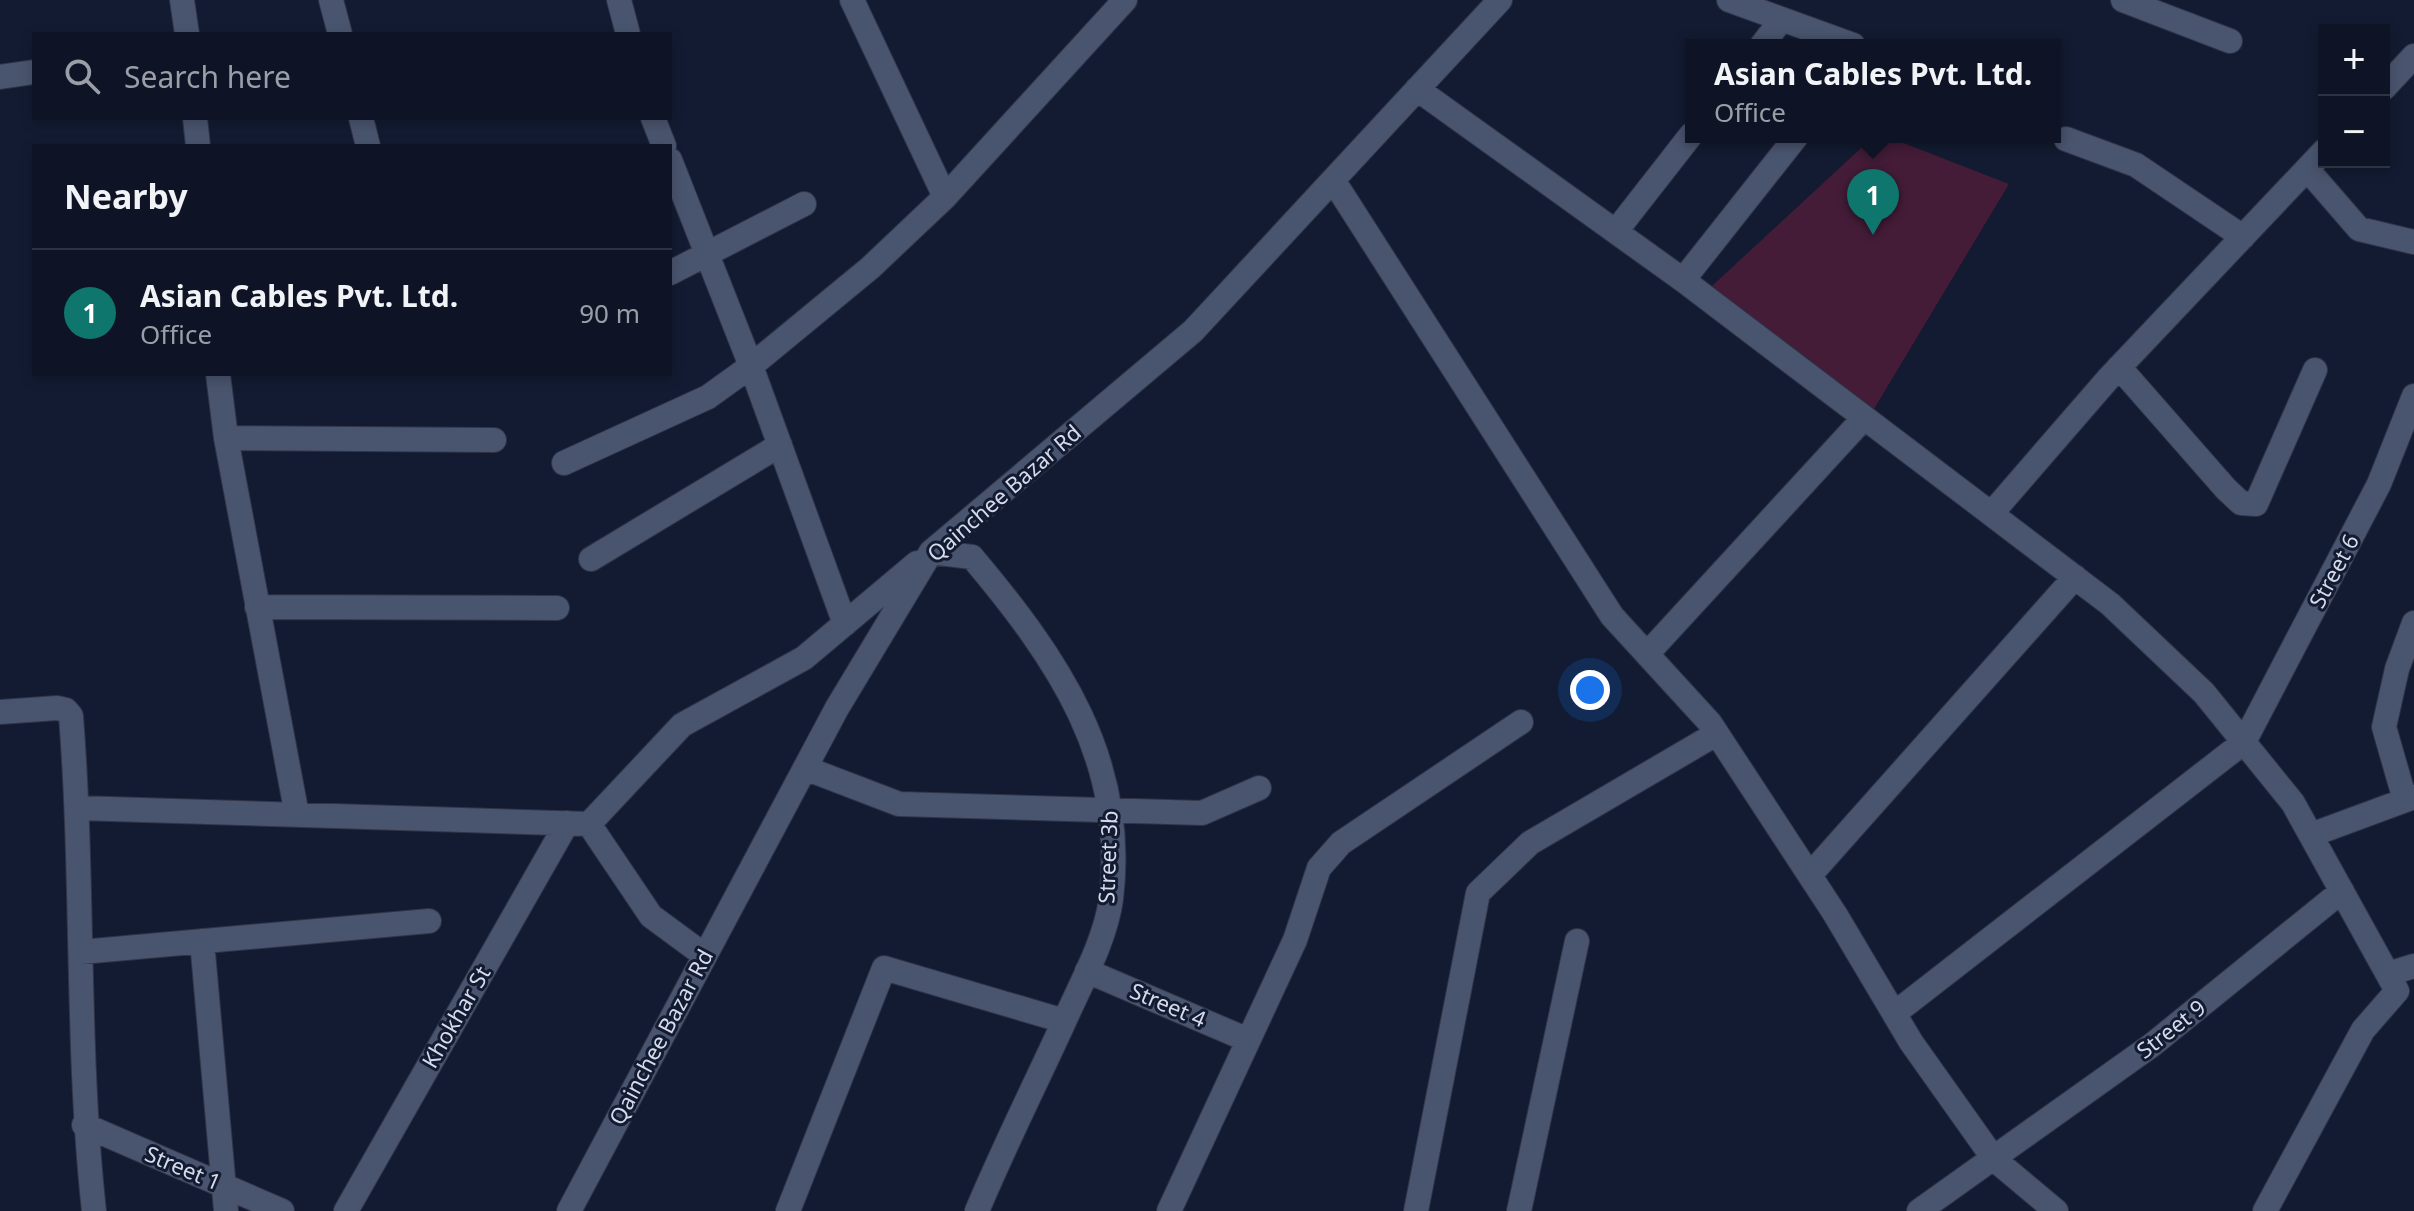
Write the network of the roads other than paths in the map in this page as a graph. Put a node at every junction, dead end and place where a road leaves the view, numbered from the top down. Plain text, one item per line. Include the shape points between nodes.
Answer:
1 (182, 0) edge
2 (331, 0) edge
3 (619, 0) edge
4 (852, 0) edge
5 (1125, 0) edge
6 (1500, 0) edge
7 (1729, 0) edge
8 (2123, 0) edge
9 (1782, 19) junction
10 (187, 32) edge
11 (339, 32) edge
12 (627, 32) edge
13 (1767, 39) edge
14 (1837, 39) edge
15 (2230, 41) dead end
16 (2414, 56) edge
17 (32, 72) edge
18 (0, 77) edge
19 (2390, 82) edge
20 (1417, 89) junction
21 (195, 120) edge
22 (362, 120) edge
23 (654, 120) edge
24 (2066, 139) dead end
25 (1685, 143) edge
26 (1791, 143) edge
27 (198, 144) edge
28 (368, 144) edge
29 (663, 144) edge
30 (2316, 160) edge
31 (672, 165) edge
32 (1333, 180) junction
33 (945, 197) junction
34 (804, 204) dead end
35 (1616, 231) junction
36 (2243, 237) junction
37 (2414, 242) edge
38 (708, 255) junction
39 (672, 272) edge
40 (1683, 280) junction
41 (751, 366) junction
42 (2119, 367) junction
43 (2315, 370) dead end
44 (218, 376) edge
45 (2414, 396) edge
46 (1863, 419) junction
47 (2408, 429) edge
48 (226, 438) junction
49 (494, 440) dead end
50 (780, 445) junction
51 (564, 463) dead end
52 (1991, 514) junction
53 (931, 552) junction
54 (591, 559) dead end
55 (2075, 577) junction
56 (257, 607) junction
57 (557, 608) dead end
58 (2414, 623) edge
59 (845, 624) junction
60 (1647, 654) junction
61 (0, 712) edge
62 (1521, 722) dead end
63 (1716, 734) junction
64 (2244, 742) junction
65 (805, 768) junction
66 (1259, 788) dead end
67 (2410, 799) edge
68 (78, 808) junction
69 (1113, 810) junction
70 (297, 815) junction
71 (578, 824) junction
72 (2311, 835) junction
73 (1810, 875) junction
74 (2342, 891) junction
75 (429, 921) dead end
76 (202, 941) junction
77 (1577, 941) dead end
78 (81, 952) junction
79 (704, 955) junction
80 (2414, 966) edge
81 (1087, 971) junction
82 (2388, 974) junction
83 (1895, 1013) junction
84 (1064, 1021) junction
85 (1248, 1040) junction
86 (84, 1125) junction
87 (1994, 1159) junction
88 (224, 1186) junction
89 (94, 1211) edge
90 (226, 1211) edge
91 (282, 1211) edge
92 (346, 1211) edge
93 (569, 1211) edge
94 (788, 1211) edge
95 (977, 1211) edge
96 (1169, 1211) edge
97 (1416, 1211) edge
98 (1519, 1211) edge
99 (1919, 1211) edge
100 (2056, 1211) edge
101 (2265, 1211) edge

1 - 10 street
2 - 11 street
3 - 12 street
4 - 33 street
5 - 33 street
6 - 20 street, Qainchee Bazar Rd
7 - 9 street
8 - 15 street
9 - 13 street
9 - 14 street
16 - 19 street
17 - 18 street
20 - 32 street, Qainchee Bazar Rd
20 - 35 street
21 - 27 street
22 - 28 street
23 - 29 street
24 - 36 street via 2136,165
25 - 35 street
26 - 40 street
30 - 36 street
30 - 37 street via 2359,229
31 - 38 street
32 - 53 street, Qainchee Bazar Rd via 1193,331
32 - 60 street via 1612,616
33 - 41 street via 870,268
34 - 38 street
35 - 40 street
36 - 42 street
38 - 39 street
38 - 41 street
40 - 46 street
41 - 50 street
41 - 51 street via 708,397
42 - 43 street via 2226,489 2241,503 2256,504
42 - 52 street
44 - 48 street
45 - 47 street, Street 6
46 - 52 street
46 - 60 street
47 - 64 street, Street 6
48 - 49 street
48 - 56 street
50 - 54 street
50 - 59 street
52 - 55 street
53 - 59 street, Khokhar St
53 - 65 street, Qainchee Bazar Rd
53 - 69 street, Street 3b via 972,557 1009,601 1068,686
55 - 64 street via 2204,693
55 - 73 street
56 - 57 street
56 - 70 street
58 - 67 street via 2384,727
59 - 71 street, Khokhar St via 804,658 682,725
60 - 63 street
61 - 68 street via 66,710 71,716
62 - 85 street via 1341,843 1319,868 1295,940
63 - 73 street
63 - 97 street via 1530,843 1478,893
64 - 72 street via 2293,803
64 - 83 street
65 - 69 street via 899,804
65 - 79 street, Qainchee Bazar Rd
66 - 69 street via 1202,813
67 - 72 street
68 - 70 street
68 - 78 street
69 - 81 street, Street 3b via 1111,901
70 - 71 street
71 - 79 street via 651,916
71 - 92 street, Khokhar St
72 - 74 street
73 - 83 street
74 - 82 street
74 - 87 street, Street 9 via 2152,1045
75 - 76 street
76 - 78 street
76 - 88 street
77 - 98 street
78 - 86 street
79 - 93 street, Qainchee Bazar Rd
80 - 82 street
81 - 84 street, Street 3b
81 - 85 street, Street 4
82 - 101 street via 2397,991 2363,1030
83 - 87 street
84 - 94 street via 884,968
84 - 95 street, Street 3b
85 - 96 street
86 - 88 street, Street 1
86 - 89 street
87 - 99 street, Street 9
87 - 100 street
88 - 90 street
88 - 91 street, Street 1

